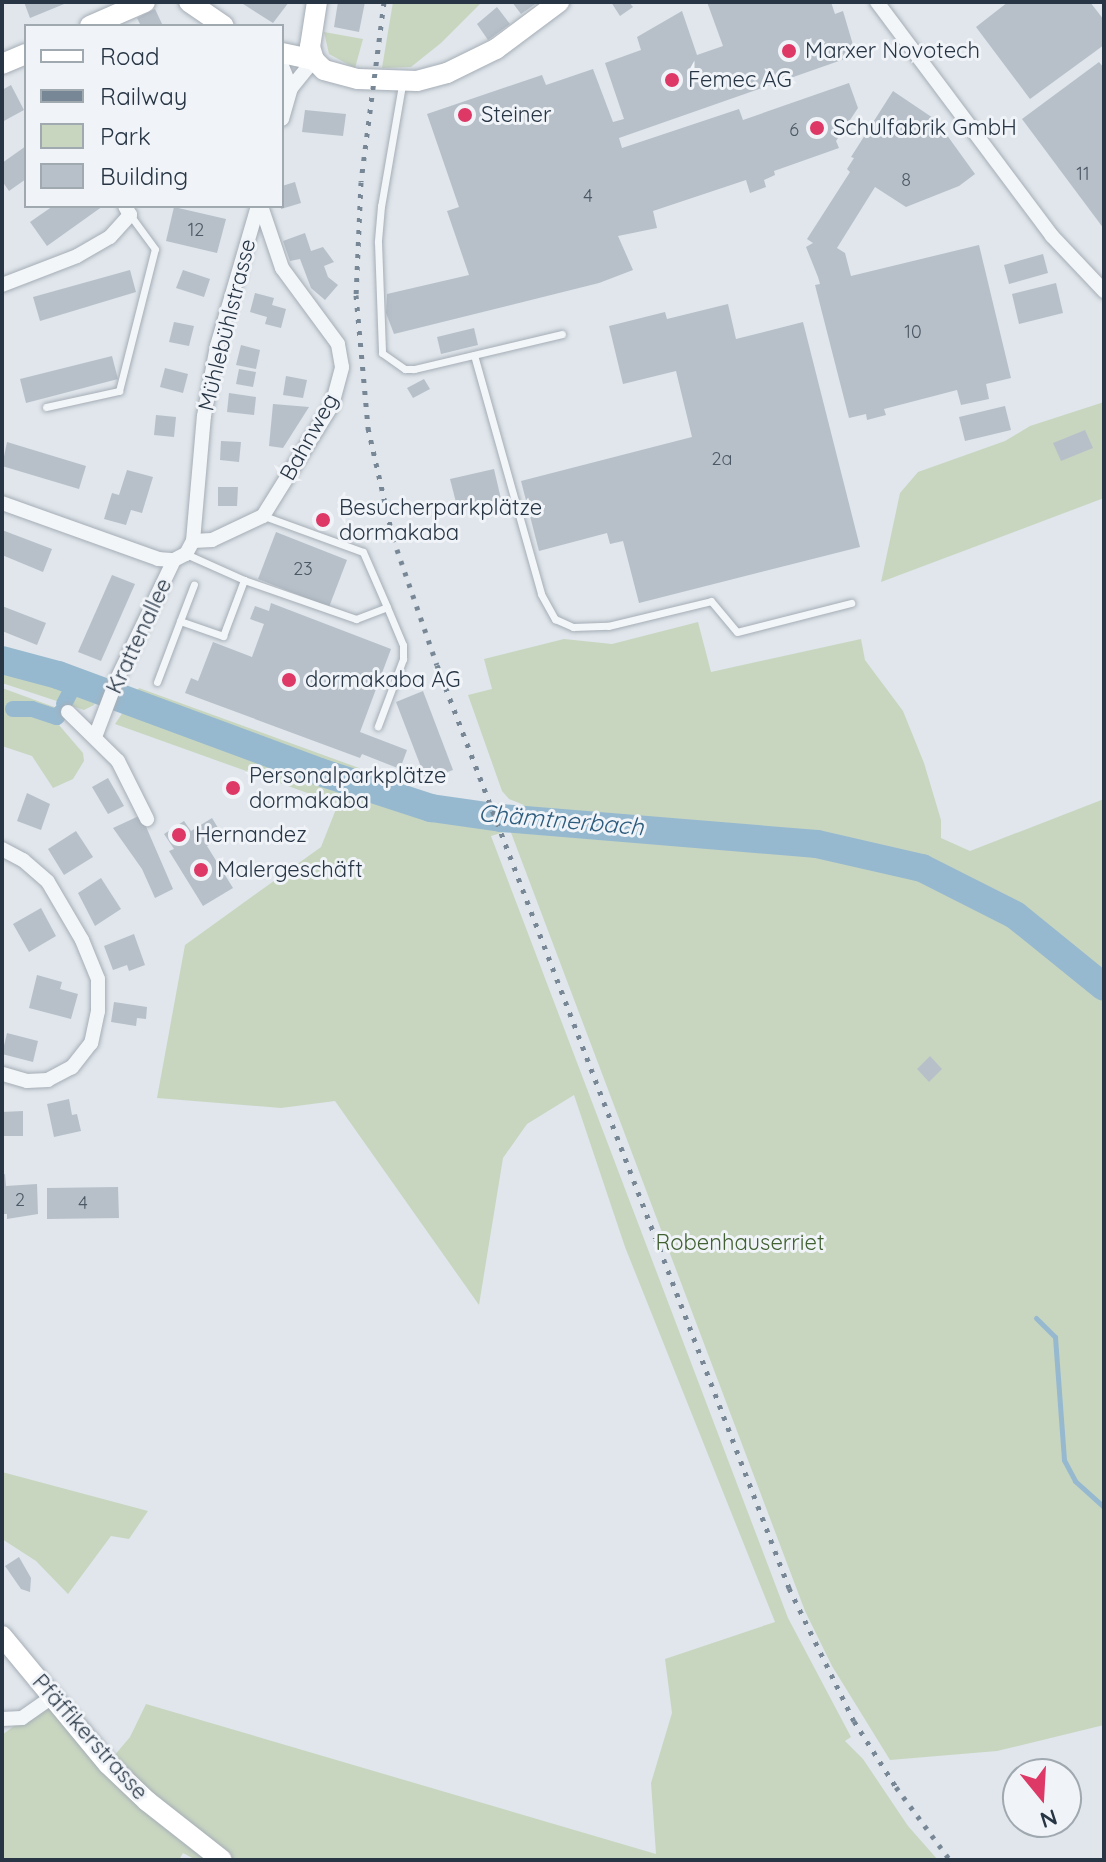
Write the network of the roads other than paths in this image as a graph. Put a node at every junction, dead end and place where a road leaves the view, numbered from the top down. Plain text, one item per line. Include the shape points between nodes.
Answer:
1 (145, 2) edge
2 (189, 2) edge
3 (317, 2) edge
4 (559, 2) edge
5 (877, 2) edge
6 (95, 24) edge
7 (221, 24) edge
8 (284, 53) edge
9 (24, 55) edge
10 (314, 60) junction
11 (2, 64) edge
12 (284, 71) edge
13 (403, 82) junction
14 (291, 88) junction
15 (284, 112) edge
16 (258, 208) edge
17 (260, 208) edge
18 (128, 210) edge
19 (2, 285) edge
20 (1104, 291) edge
21 (562, 334) dead end
22 (474, 355) junction
23 (46, 407) dead end
24 (2, 503) edge
25 (263, 516) junction
26 (184, 552) junction
27 (244, 580) junction
28 (194, 585) dead end
29 (851, 603) dead end
30 (387, 607) junction
31 (180, 621) junction
32 (157, 682) dead end
33 (68, 712) dead end
34 (378, 726) dead end
35 (95, 737) junction
36 (147, 819) dead end
37 (2, 849) edge
38 (2, 1074) edge
39 (2, 1636) edge
40 (51, 1698) junction
41 (2, 1719) edge
42 (222, 1860) edge

1 - 6 street
2 - 7 street
3 - 10 street via 310,47
4 - 13 street via 463,67
5 - 20 street via 1052,236
8 - 10 street
9 - 11 street
10 - 13 street via 337,75
10 - 14 street
12 - 14 street
13 - 22 lane via 378,242 382,353 405,369
14 - 15 street
16 - 26 street, Mühlebühlstrasse via 218,343
17 - 25 street, Bahnweg via 282,268 338,344 342,367 332,405
18 - 19 street via 110,237
18 - 23 lane via 155,249 119,391
21 - 22 lane
22 - 29 lane via 541,594 555,619 573,627 608,626 711,601 737,632
24 - 26 street via 158,559
25 - 26 street
25 - 30 lane via 363,552
26 - 27 lane
26 - 35 street, Krattenallee via 117,680
27 - 30 lane via 356,619
27 - 31 lane via 223,636
28 - 31 lane
30 - 34 lane via 403,645 403,659
31 - 32 lane
33 - 35 street
35 - 36 street via 118,761
37 - 38 street via 48,882 98,979 98,1011 91,1043 72,1067 48,1080
39 - 40 street, Pfäffikerstrasse
40 - 41 street via 22,1718
40 - 42 street, Pfäffikerstrasse via 147,1801

